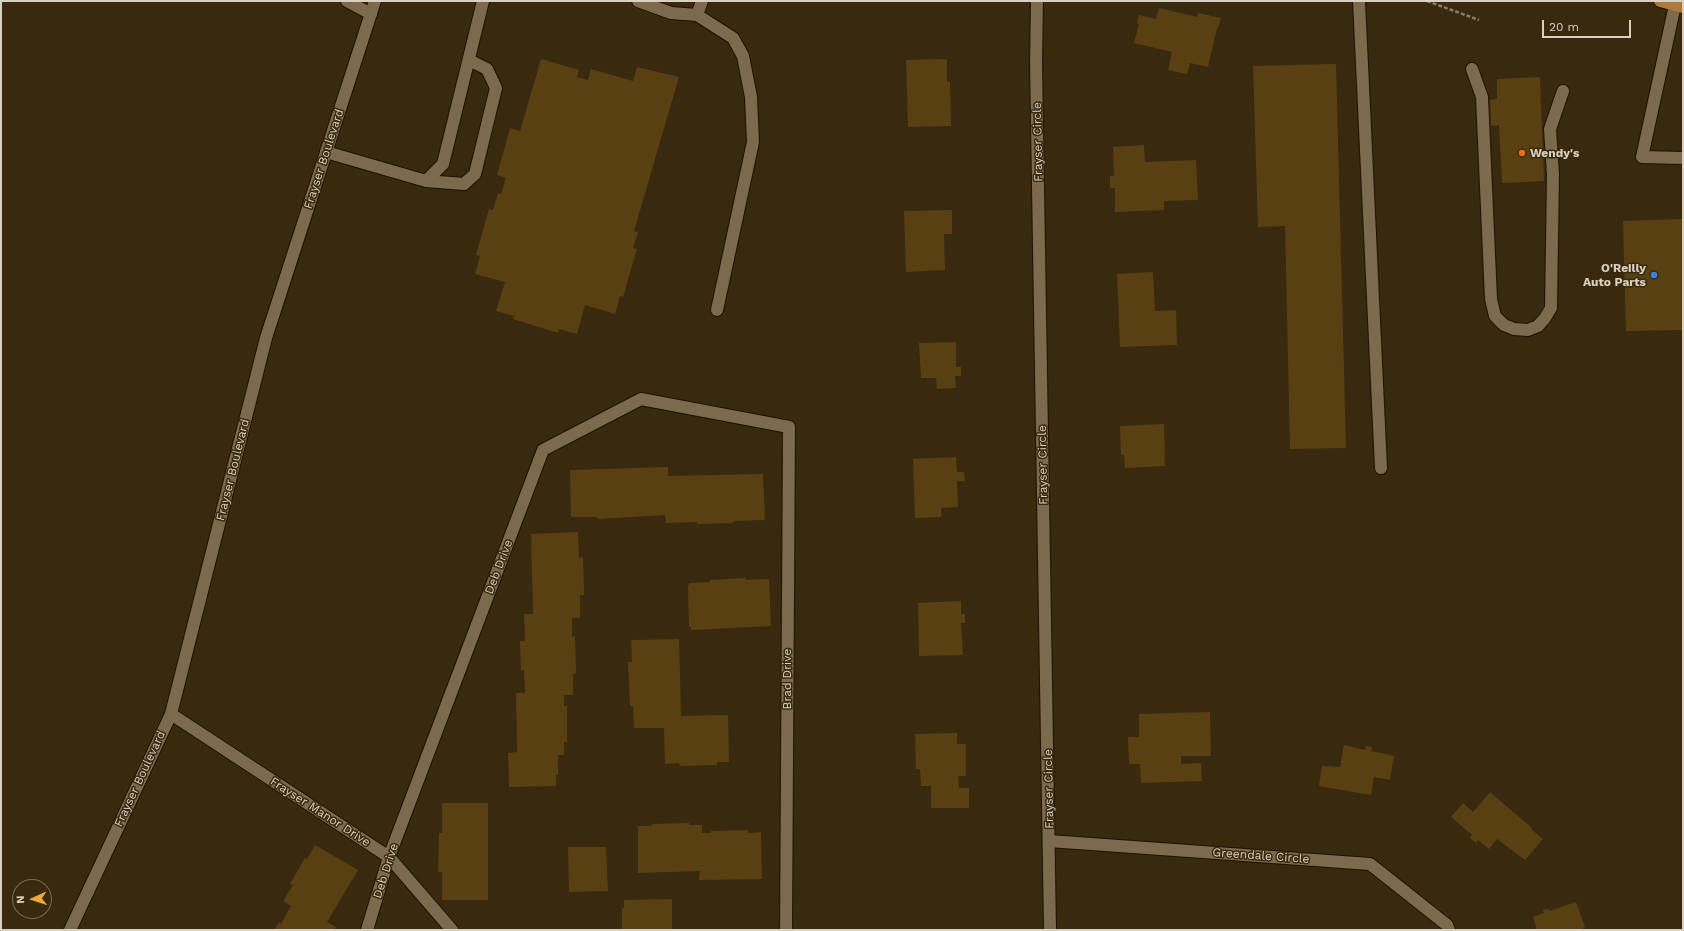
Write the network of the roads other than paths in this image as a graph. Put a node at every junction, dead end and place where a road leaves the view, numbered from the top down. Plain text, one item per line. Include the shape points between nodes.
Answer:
1 (347, 1) edge
2 (375, 1) edge
3 (483, 1) edge
4 (638, 1) edge
5 (702, 1) edge
6 (1037, 1) edge
7 (1359, 1) edge
8 (1660, 1) edge
9 (1679, 6) edge
10 (371, 14) junction
11 (697, 15) junction
12 (469, 60) junction
13 (1472, 68) dead end
14 (1563, 92) dead end
15 (326, 152) junction
16 (1683, 158) edge
17 (426, 181) junction
18 (717, 310) dead end
19 (789, 427) joint
20 (1381, 468) dead end
21 (171, 714) junction
22 (1049, 841) junction
23 (389, 857) junction
24 (70, 930) edge
25 (367, 930) edge
26 (452, 930) edge
27 (786, 930) edge
28 (1050, 930) edge
29 (1449, 930) edge

1 - 10 street
2 - 10 street, Frayser Boulevard
3 - 12 street
4 - 11 street via 672,13
5 - 11 street
6 - 22 street, Frayser Circle
7 - 20 street
8 - 9 highway
9 - 16 street via 1642,157
10 - 15 street, Frayser Boulevard
11 - 18 street via 733,38 743,56 751,97 753,142
12 - 17 street via 443,164
12 - 17 street via 487,69 496,88 475,174 464,184
13 - 14 street via 1482,97 1491,299 1495,316 1504,325 1514,329 1528,330 1538,326 1551,308 1553,175 1550,129
15 - 17 street
15 - 21 street, Frayser Boulevard via 266,338
19 - 23 street, Deb Drive via 641,399 543,450
19 - 27 street, Brad Drive
21 - 23 street, Frayser Manor Drive
21 - 24 street, Frayser Boulevard
22 - 28 street, Frayser Circle
22 - 29 street, Greendale Circle via 1370,864 1447,925
23 - 25 street, Deb Drive
23 - 26 street, Frayser Manor Drive

